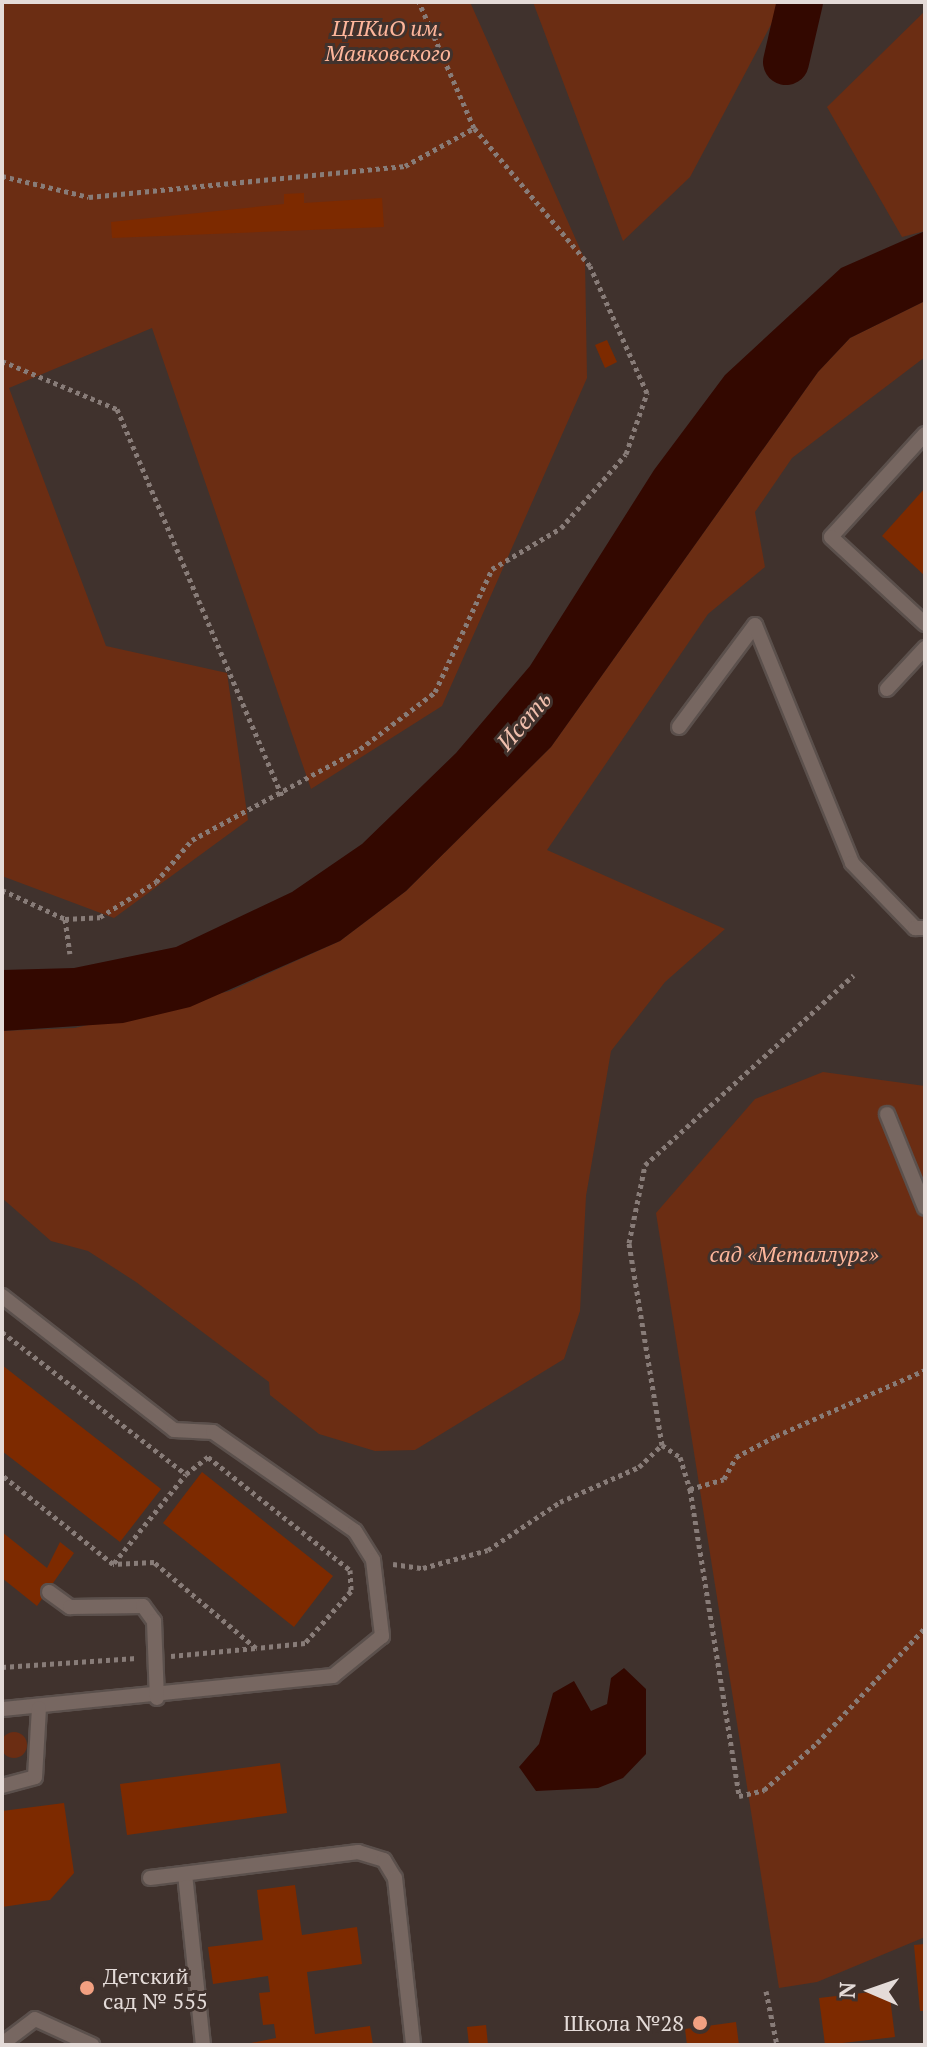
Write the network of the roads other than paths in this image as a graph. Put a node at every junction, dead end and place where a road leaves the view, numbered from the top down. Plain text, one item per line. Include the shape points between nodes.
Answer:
1 (925, 434) edge
2 (925, 624) edge
3 (925, 648) edge
4 (887, 689) dead end
5 (679, 727) dead end
6 (925, 928) edge
7 (887, 1114) dead end
8 (925, 1208) edge
9 (2, 1296) edge
10 (49, 1592) dead end
11 (157, 1698) junction
12 (39, 1708) junction
13 (2, 1709) edge
14 (2, 1786) edge
15 (185, 1874) junction
16 (150, 1878) dead end
17 (2, 2044) edge
18 (92, 2045) edge
19 (203, 2045) edge
20 (413, 2045) edge

1 - 2 lane via 831,537
3 - 4 lane
5 - 6 lane via 755,625 852,863 915,928
7 - 8 lane
9 - 11 lane via 174,1430 213,1432 355,1531 373,1560 382,1636 333,1676
10 - 11 lane via 70,1607 143,1606 154,1621
11 - 12 lane
12 - 13 lane
12 - 14 lane via 35,1777
15 - 16 lane
15 - 19 lane
15 - 20 lane via 358,1852 384,1860 395,1878
17 - 18 lane via 35,2019

